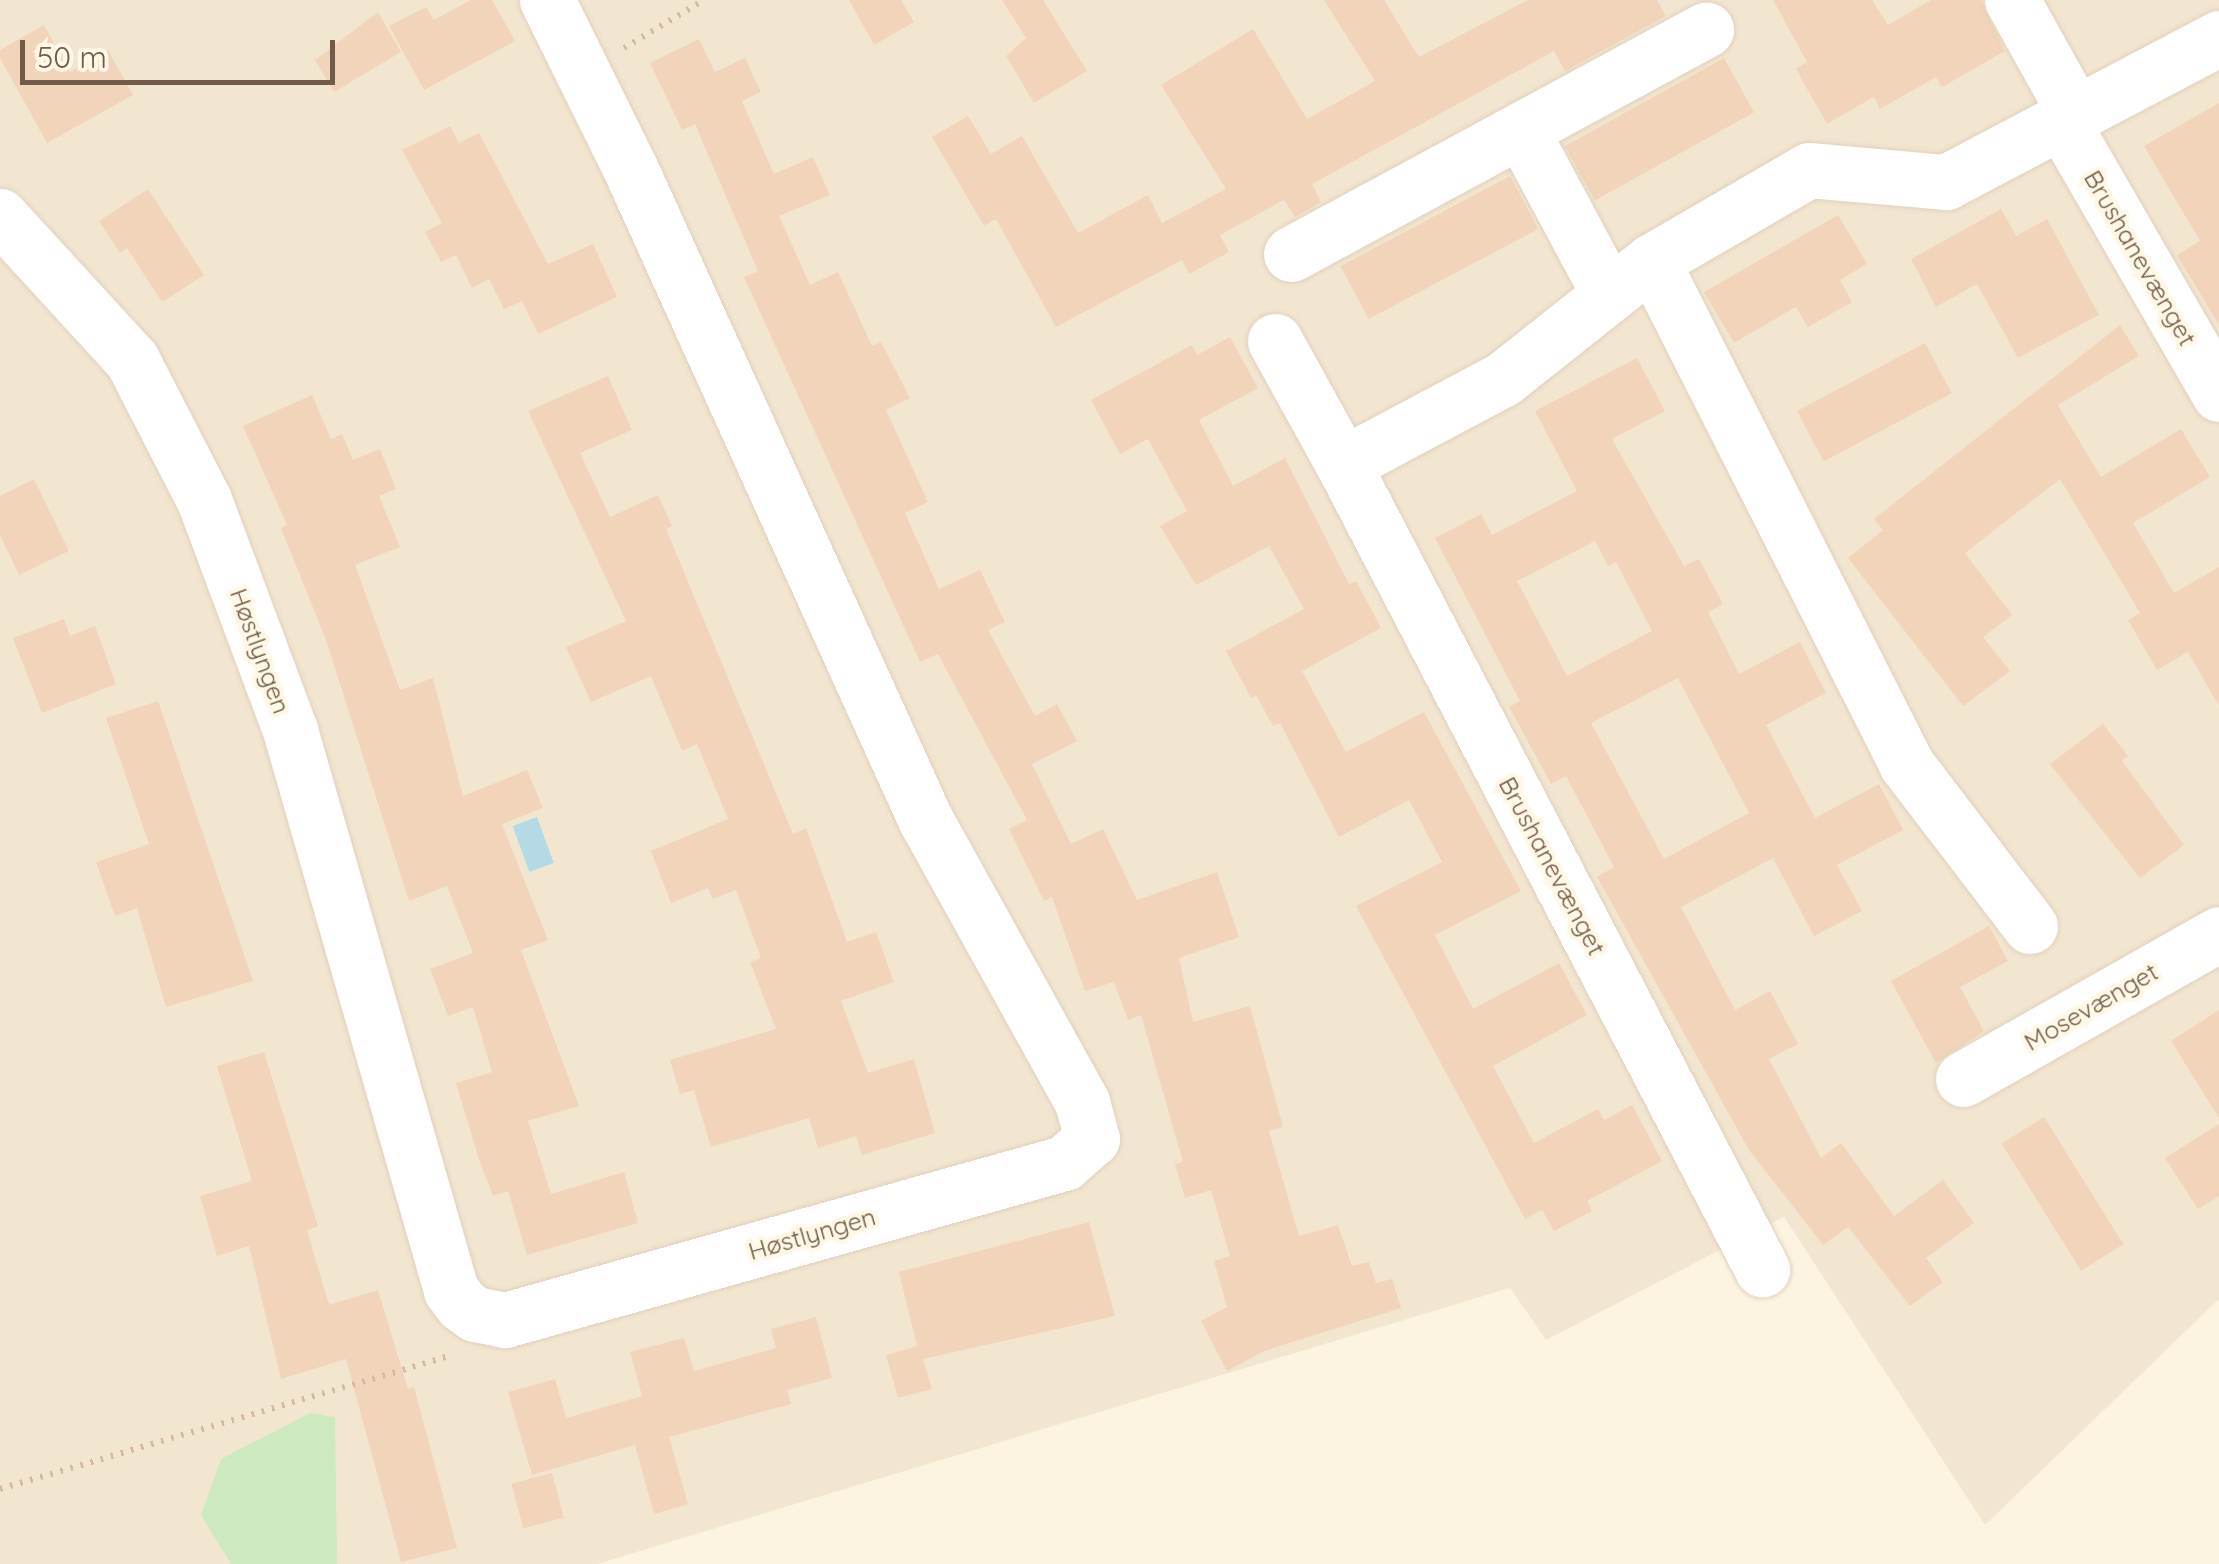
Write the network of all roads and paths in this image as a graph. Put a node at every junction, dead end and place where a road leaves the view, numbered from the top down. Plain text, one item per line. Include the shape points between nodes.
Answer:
1 (548, 0) edge
2 (704, 0) edge
3 (2012, 0) edge
4 (1706, 30) dead end
5 (2219, 38) edge
6 (584, 71) junction
7 (2069, 118) junction
8 (1520, 130) junction
9 (0, 216) edge
10 (1290, 254) dead end
11 (1652, 261) junction
12 (1609, 294) junction
13 (1275, 341) dead end
14 (2219, 394) edge
15 (1343, 464) junction
16 (2030, 926) dead end
17 (2219, 934) edge
18 (1963, 1079) dead end
19 (1762, 1268) dead end
20 (505, 1320) junction
21 (0, 1489) edge

1 - 6 street, Høstlyngen
2 - 6 path
3 - 7 street, Brushanevænget
4 - 8 street
5 - 7 street
6 - 20 street, Høstlyngen via 926,821 1082,1102 1092,1139 1064,1163
7 - 11 street via 1946,182 1809,170
7 - 14 street, Brushanevænget
8 - 10 street
8 - 12 street
9 - 20 street, Høstlyngen via 132,360 170,425 290,730 451,1290 475,1314
11 - 12 street
11 - 16 street via 1908,765
12 - 15 street via 1503,379
13 - 15 street, Brushanevænget
15 - 19 street, Brushanevænget
17 - 18 street, Mosevænget
20 - 21 path via 448,1358

